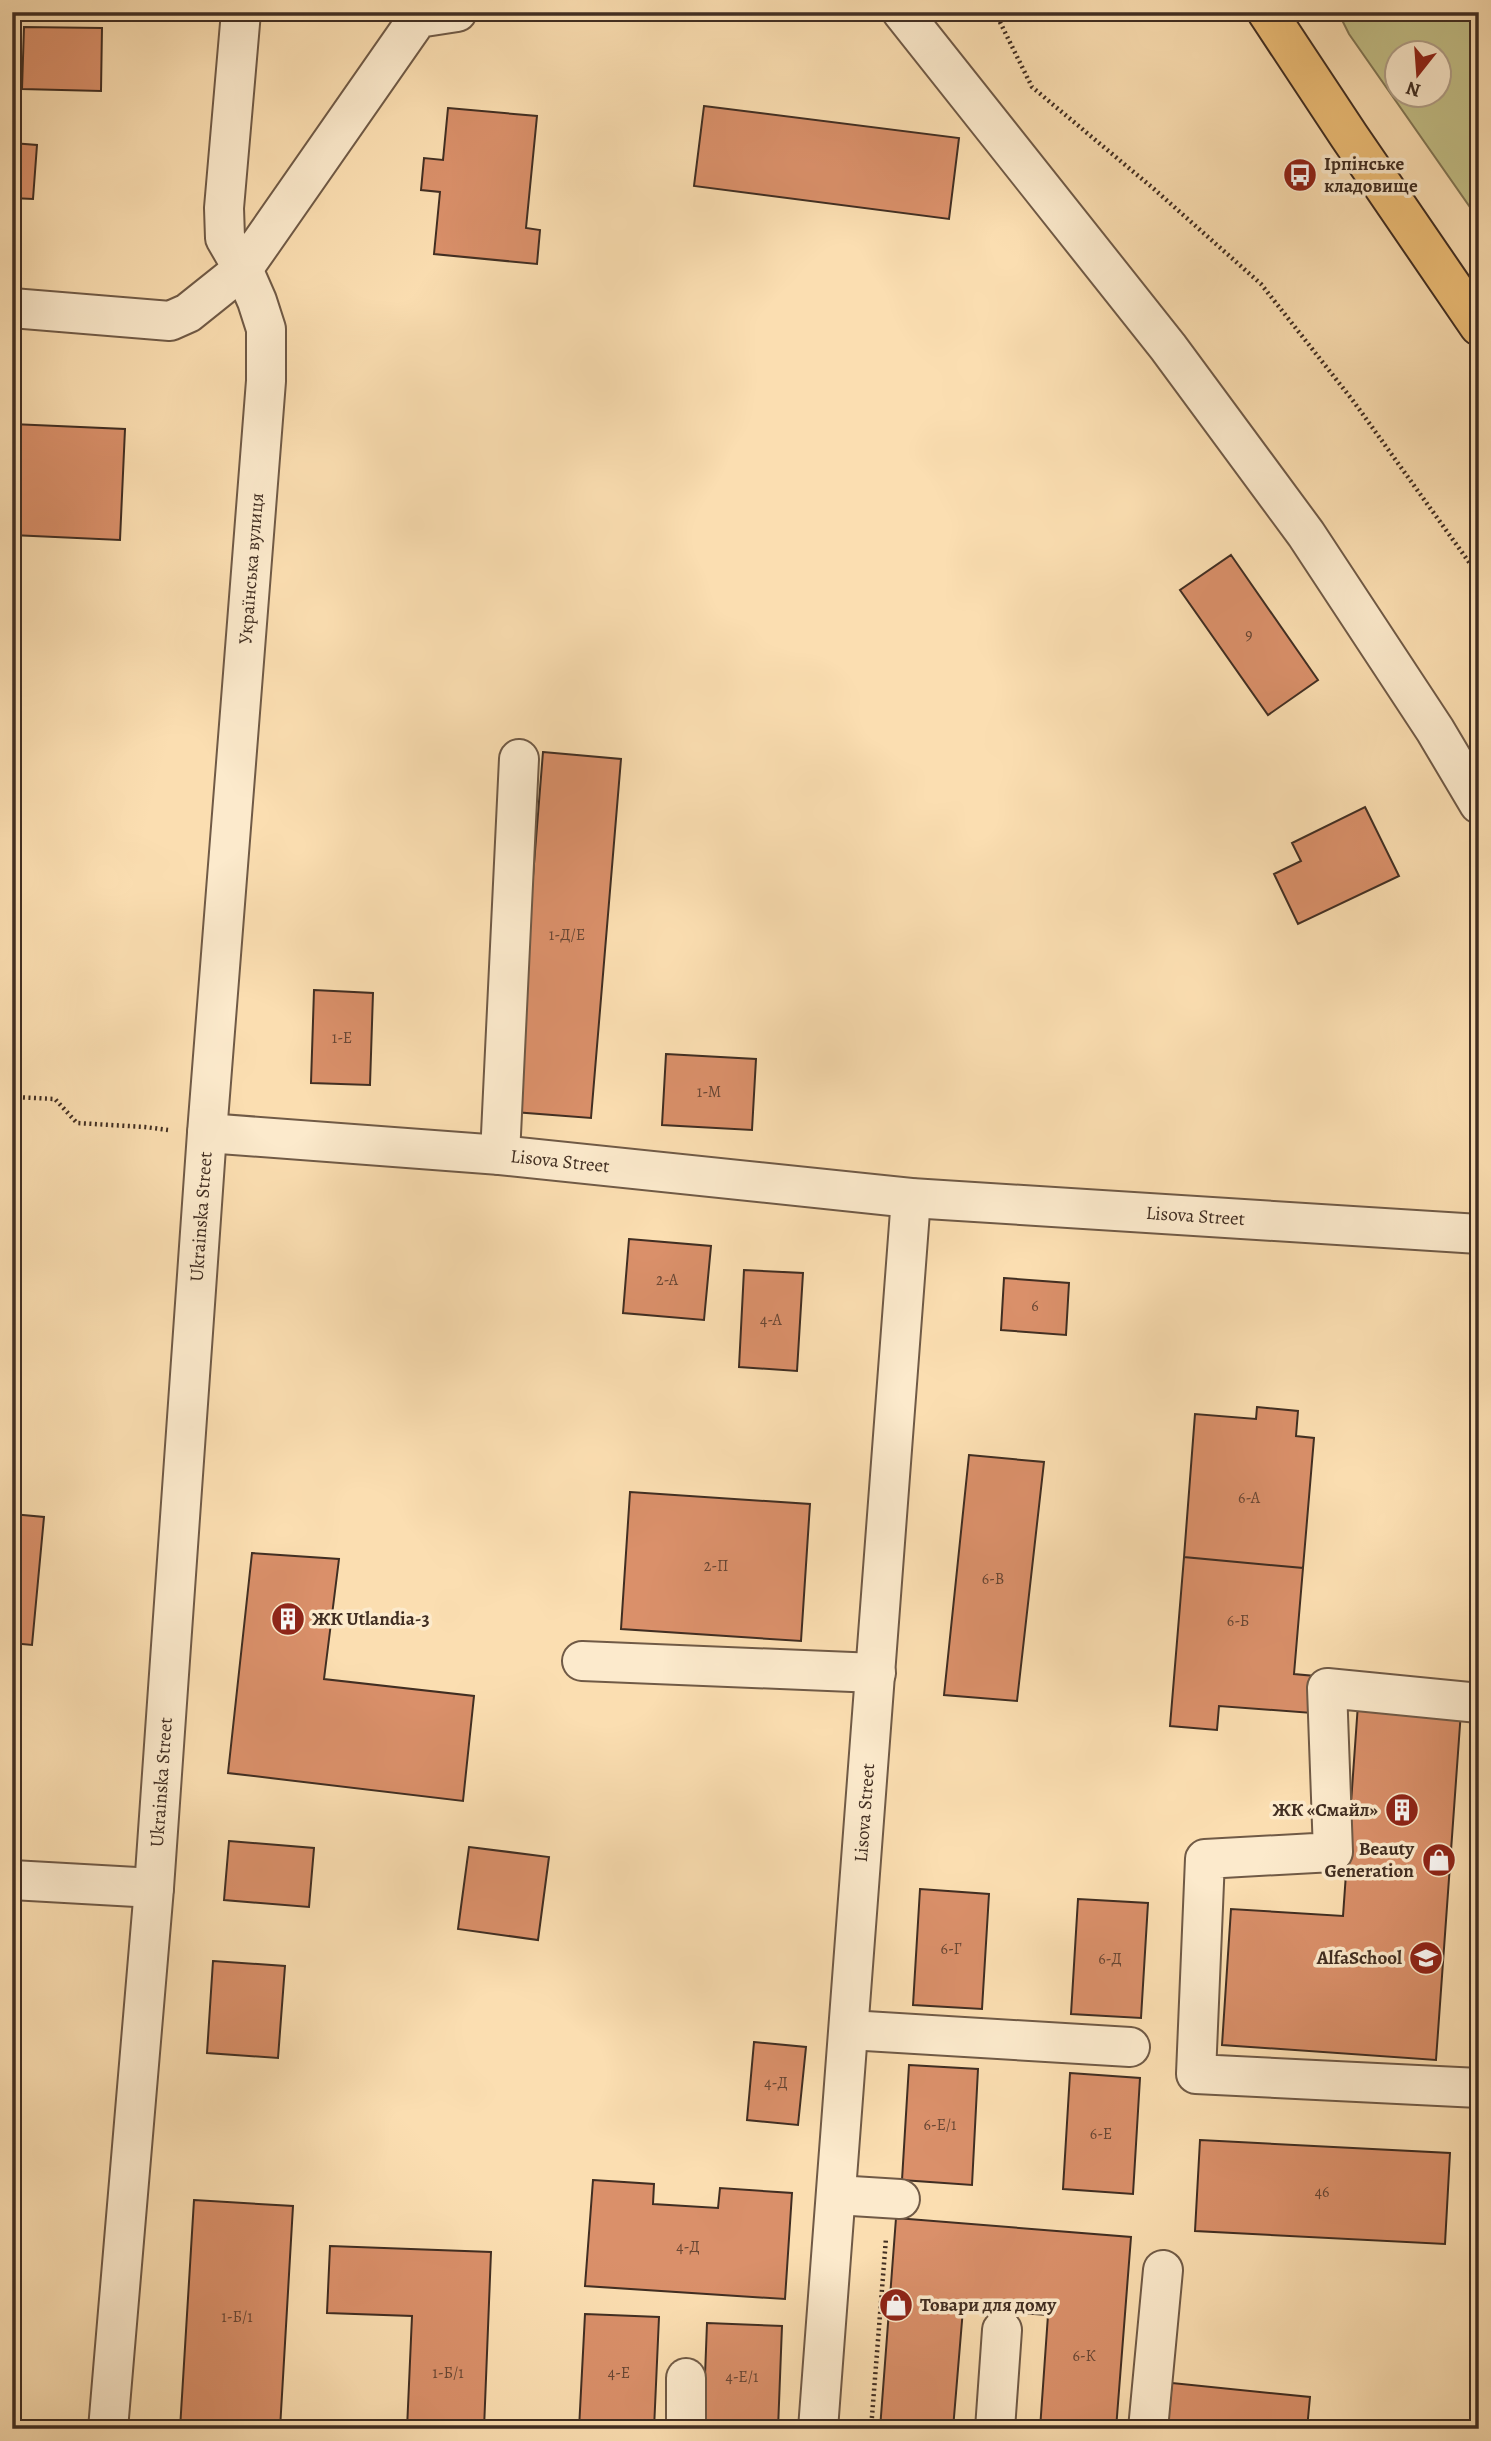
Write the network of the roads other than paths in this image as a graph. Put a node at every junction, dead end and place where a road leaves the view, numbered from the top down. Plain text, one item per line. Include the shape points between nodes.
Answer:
1 (241, 12) edge
2 (457, 12) edge
3 (902, 12) edge
4 (1267, 12) edge
5 (415, 14) edge
6 (243, 269) junction
7 (12, 308) edge
8 (1479, 326) edge
9 (519, 759) dead end
10 (1479, 804) edge
11 (207, 1133) junction
12 (500, 1155) junction
13 (911, 1198) junction
14 (1479, 1234) edge
15 (582, 1661) dead end
16 (876, 1673) junction
17 (1479, 1703) edge
18 (12, 1880) edge
19 (154, 1888) junction
20 (849, 2029) junction
21 (1130, 2047) dead end
22 (1479, 2088) edge
23 (836, 2195) junction
24 (895, 2198) road end
25 (1163, 2270) dead end
26 (1002, 2330) dead end
27 (686, 2378) dead end
28 (108, 2429) edge
29 (686, 2429) edge
30 (818, 2429) edge
31 (995, 2429) edge
32 (1148, 2429) edge

1 - 6 street, Українська вулиця via 224,208 225,239
2 - 5 street
3 - 10 street via 1168,347 1306,534
4 - 8 main road
5 - 6 street
6 - 7 street via 188,313 170,321
6 - 11 street, Українська вулиця via 266,329 266,381
9 - 12 street
11 - 12 street, Lisova Street
11 - 19 street, Ukrainska Street
12 - 13 street, Lisova Street
13 - 14 street, Lisova Street
13 - 16 street, Lisova Street
15 - 16 street
16 - 20 street, Lisova Street
17 - 22 street via 1327,1688 1332,1852 1205,1859 1196,2074
18 - 19 street
19 - 28 street, Ukrainska Street
20 - 21 street
20 - 23 street, Lisova Street
23 - 24 street
23 - 30 street, Lisova Street
25 - 32 street
26 - 31 street
27 - 29 street

